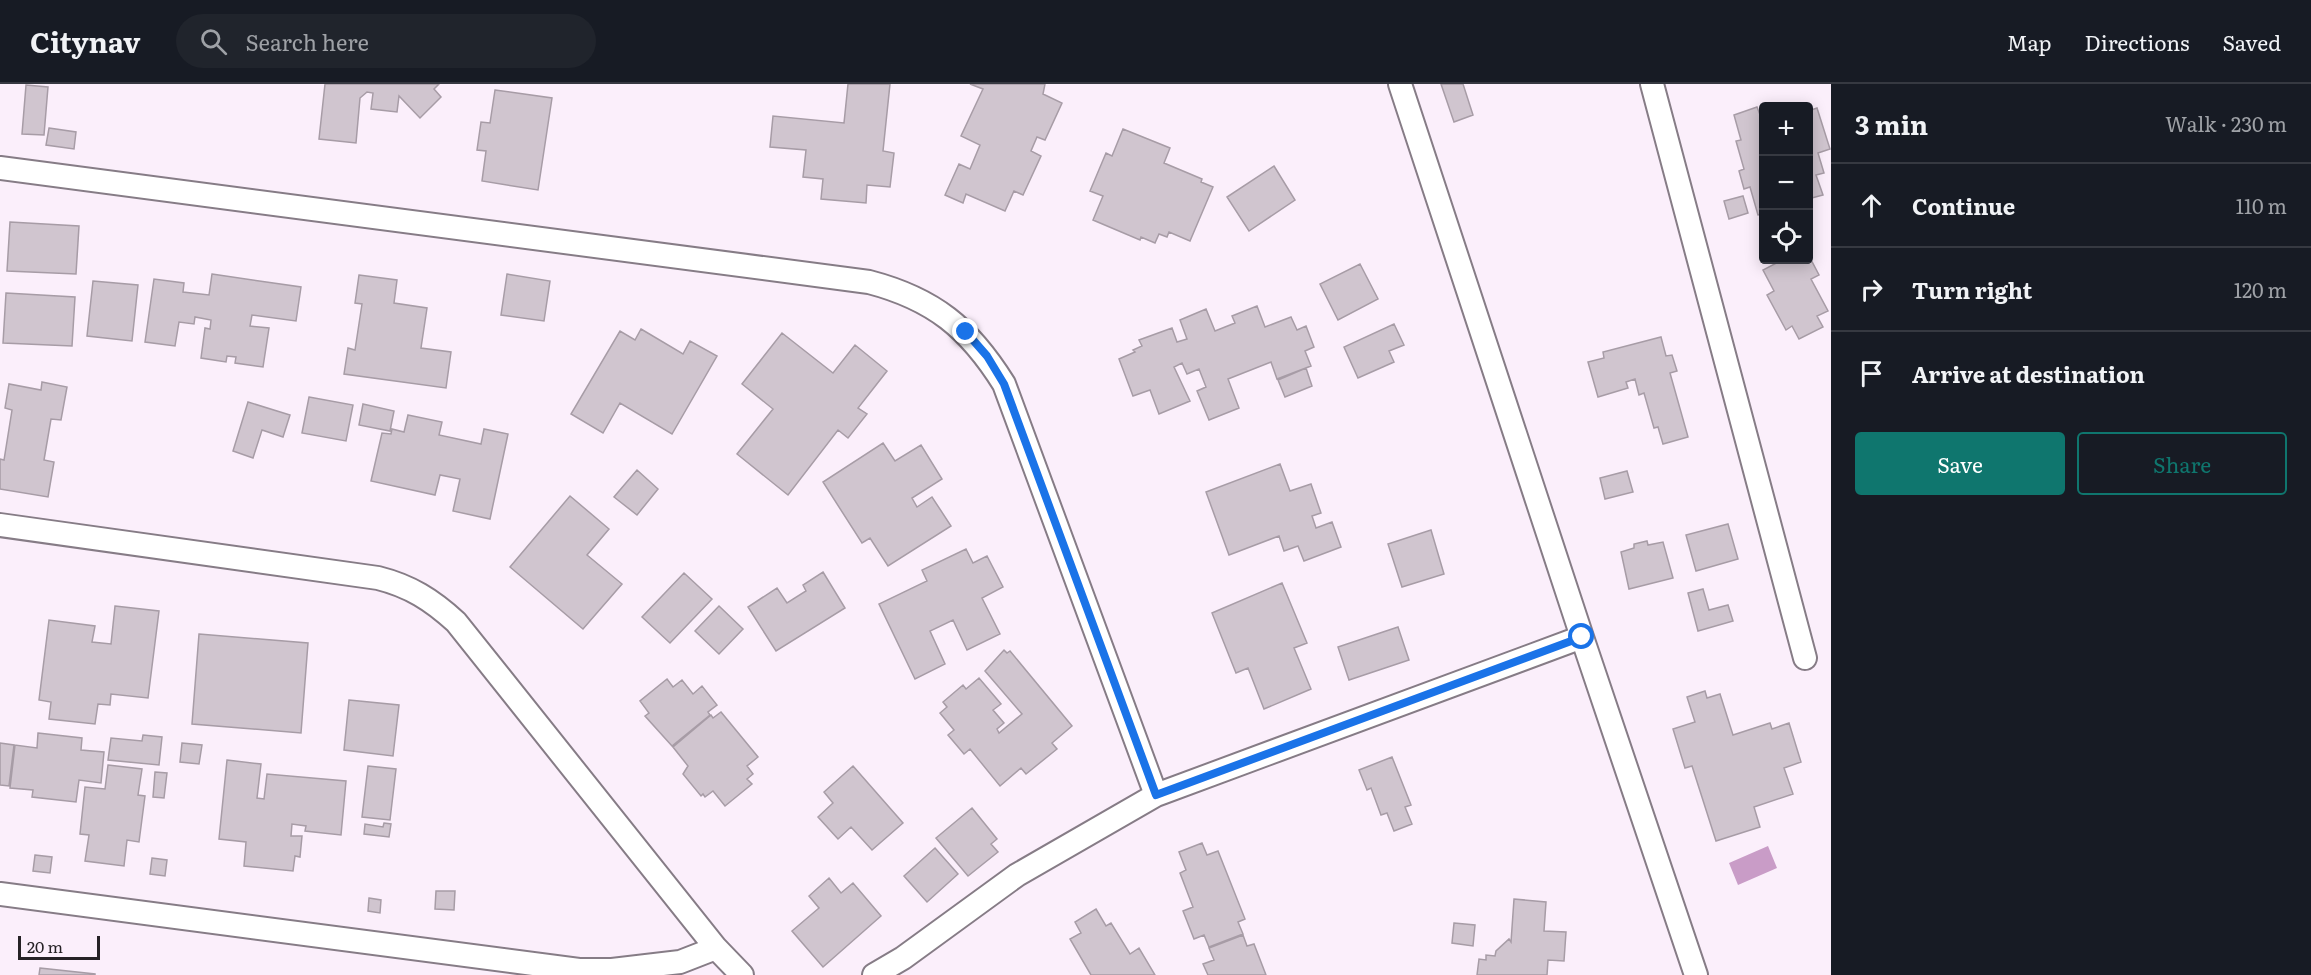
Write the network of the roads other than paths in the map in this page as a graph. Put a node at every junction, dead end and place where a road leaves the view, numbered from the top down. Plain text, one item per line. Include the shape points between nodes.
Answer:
1 (1400, 84) edge
2 (1653, 84) edge
3 (0, 168) edge
4 (0, 525) edge
5 (1582, 637) junction
6 (1805, 658) dead end
7 (1156, 795) junction
8 (0, 894) edge
9 (716, 948) junction
10 (742, 975) edge
11 (873, 975) edge
12 (1696, 975) edge

1 - 5 street
2 - 6 street
3 - 7 street via 869,282 914,297 966,332 1004,384
4 - 9 street via 378,578 419,593 456,622
5 - 7 street
5 - 12 street
7 - 11 street via 1017,875 903,958
8 - 9 street via 579,970 680,962
9 - 10 street

